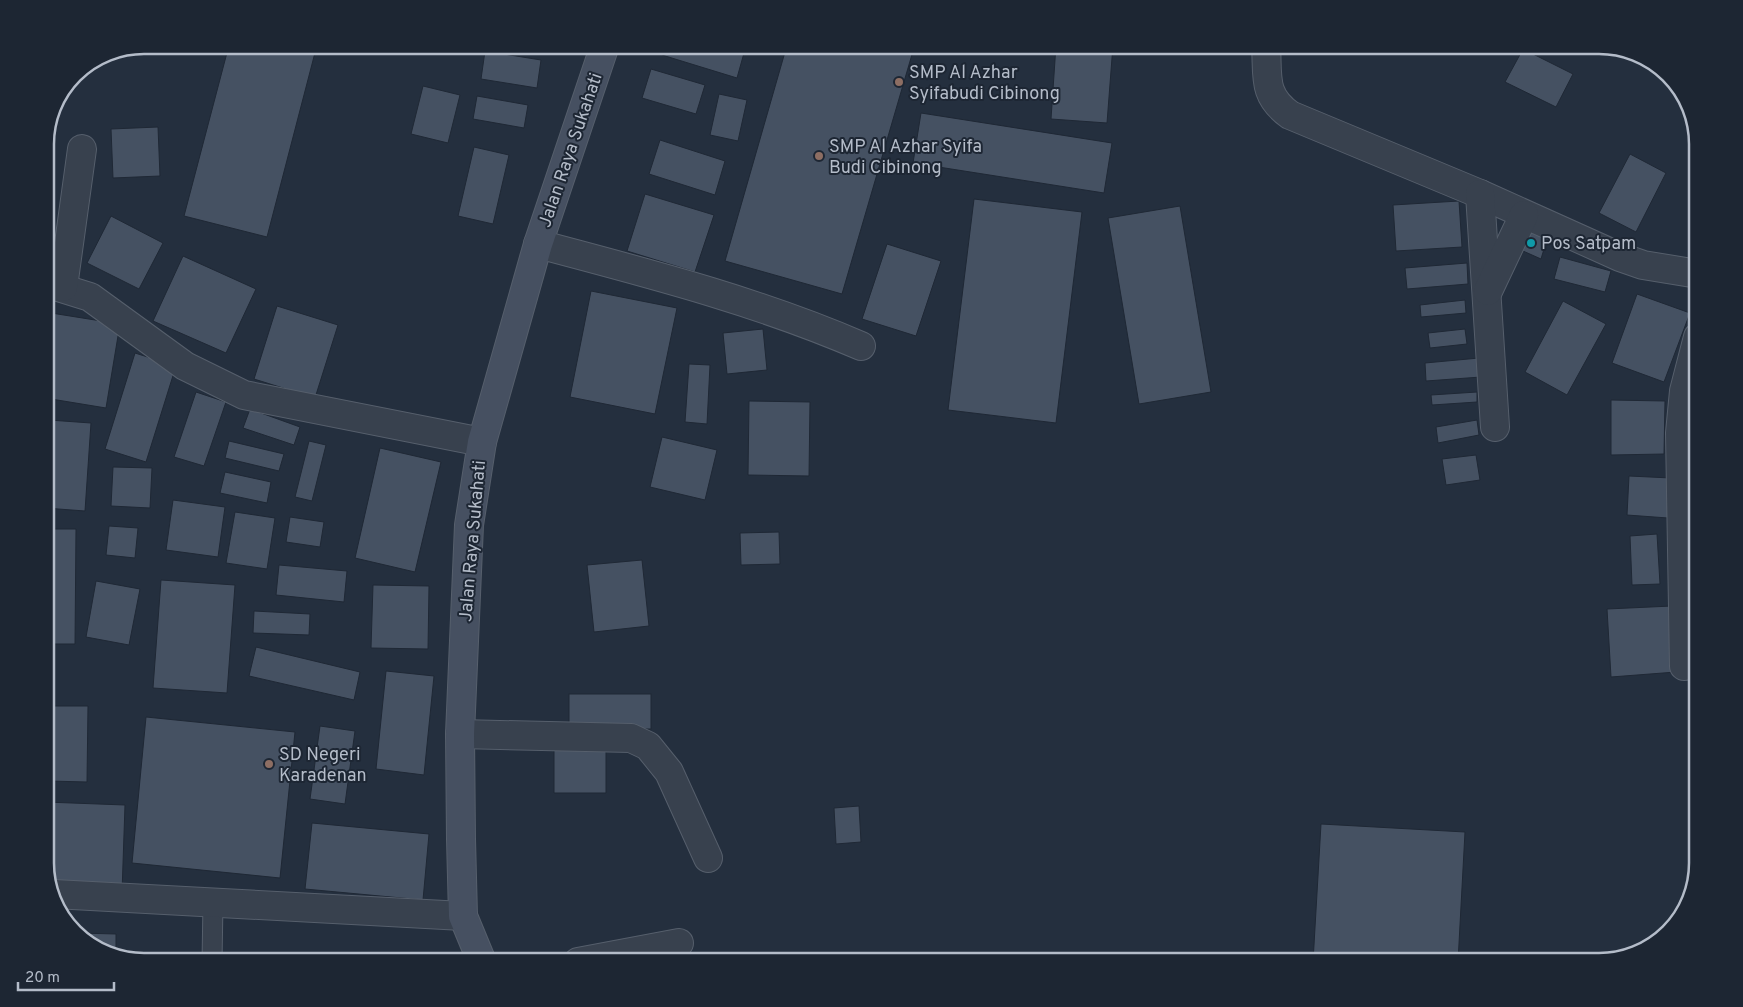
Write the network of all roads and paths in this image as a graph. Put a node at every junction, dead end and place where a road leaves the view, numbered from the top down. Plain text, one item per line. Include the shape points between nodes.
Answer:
1 (602, 54) edge
2 (1266, 54) edge
3 (82, 149) dead end
4 (1480, 194) junction
5 (1524, 215) junction
6 (538, 244) junction
7 (1689, 272) edge
8 (54, 285) edge
9 (1487, 293) junction
10 (862, 346) dead end
11 (1689, 371) edge
12 (1495, 427) dead end
13 (482, 442) junction
14 (1684, 666) dead end
15 (460, 734) junction
16 (708, 858) dead end
17 (60, 894) edge
18 (213, 902) junction
19 (463, 916) junction
20 (679, 943) dead end
21 (212, 953) edge
22 (478, 953) edge
23 (626, 953) edge

1 - 6 main road, Jalan Raya Sukahati
2 - 4 street via 1272,99 1290,115
3 - 8 street
4 - 5 street
4 - 9 street
5 - 7 street via 1632,261
5 - 9 street
6 - 10 street via 761,307
6 - 13 main road, Jalan Raya Sukahati
8 - 13 street via 90,297 185,366 244,395
9 - 12 street
11 - 14 street via 1680,433
13 - 15 main road, Jalan Raya Sukahati via 469,525
15 - 16 street via 631,738 648,746 669,772
15 - 19 main road, Jalan Raya Sukahati
17 - 18 street
18 - 19 street
18 - 21 lane
19 - 22 main road, Jalan Raya Sukahati
20 - 23 street

